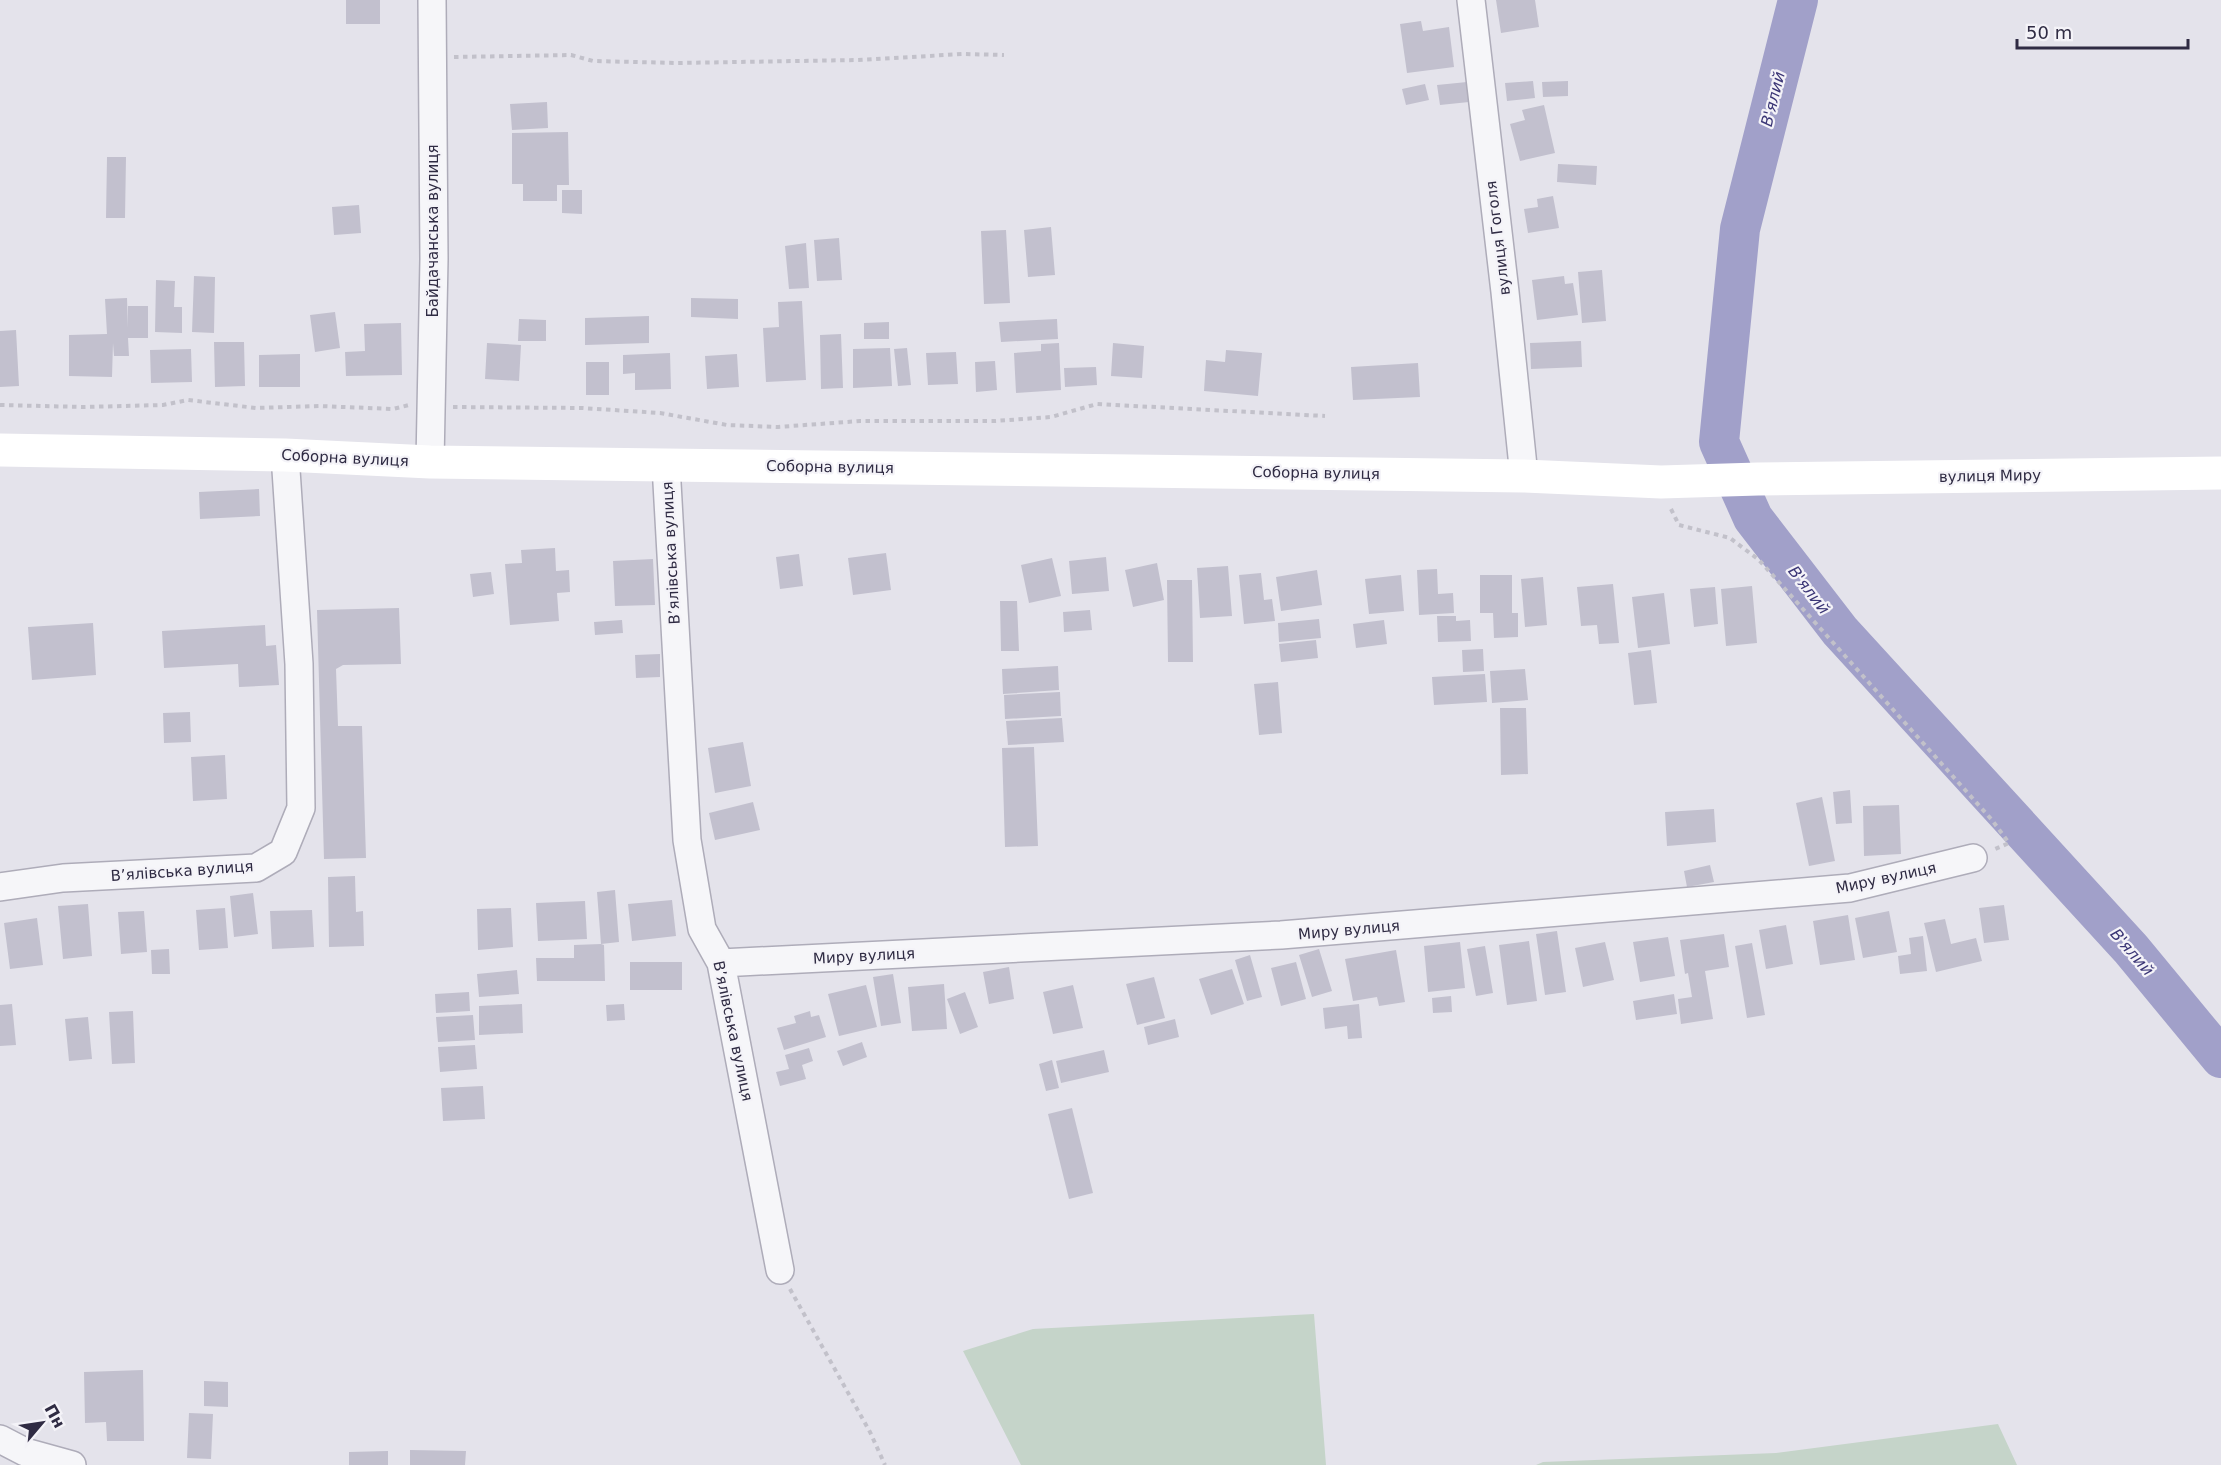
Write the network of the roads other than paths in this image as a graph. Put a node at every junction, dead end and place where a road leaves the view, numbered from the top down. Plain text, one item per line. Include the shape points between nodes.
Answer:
1 (432, 0) edge
2 (1471, 0) edge
3 (0, 450) edge
4 (285, 454) junction
5 (430, 462) junction
6 (666, 465) junction
7 (2221, 473) edge
8 (1524, 476) junction
9 (1661, 482) joint
10 (1973, 858) road end
11 (0, 887) edge
12 (721, 963) junction
13 (780, 1270) road end
14 (0, 1438) edge
15 (72, 1465) edge

1 - 5 street, Байдачанська вулиця via 434,259
2 - 8 street, вулиця Гоголя
3 - 4 street, Соборна вулиця
4 - 5 street, Соборна вулиця
4 - 11 street, В’ялівська вулиця via 299,664 301,808 283,852 256,868 63,878
5 - 6 street, Соборна вулиця
6 - 8 street, Соборна вулиця
6 - 12 street, В’ялівська вулиця via 687,840 702,929
7 - 9 street, вулиця Миру
8 - 9 street, Соборна вулиця
10 - 12 street, Миру вулиця via 1850,888 1281,935
12 - 13 street, В’ялівська вулиця
14 - 15 street via 25,1452

